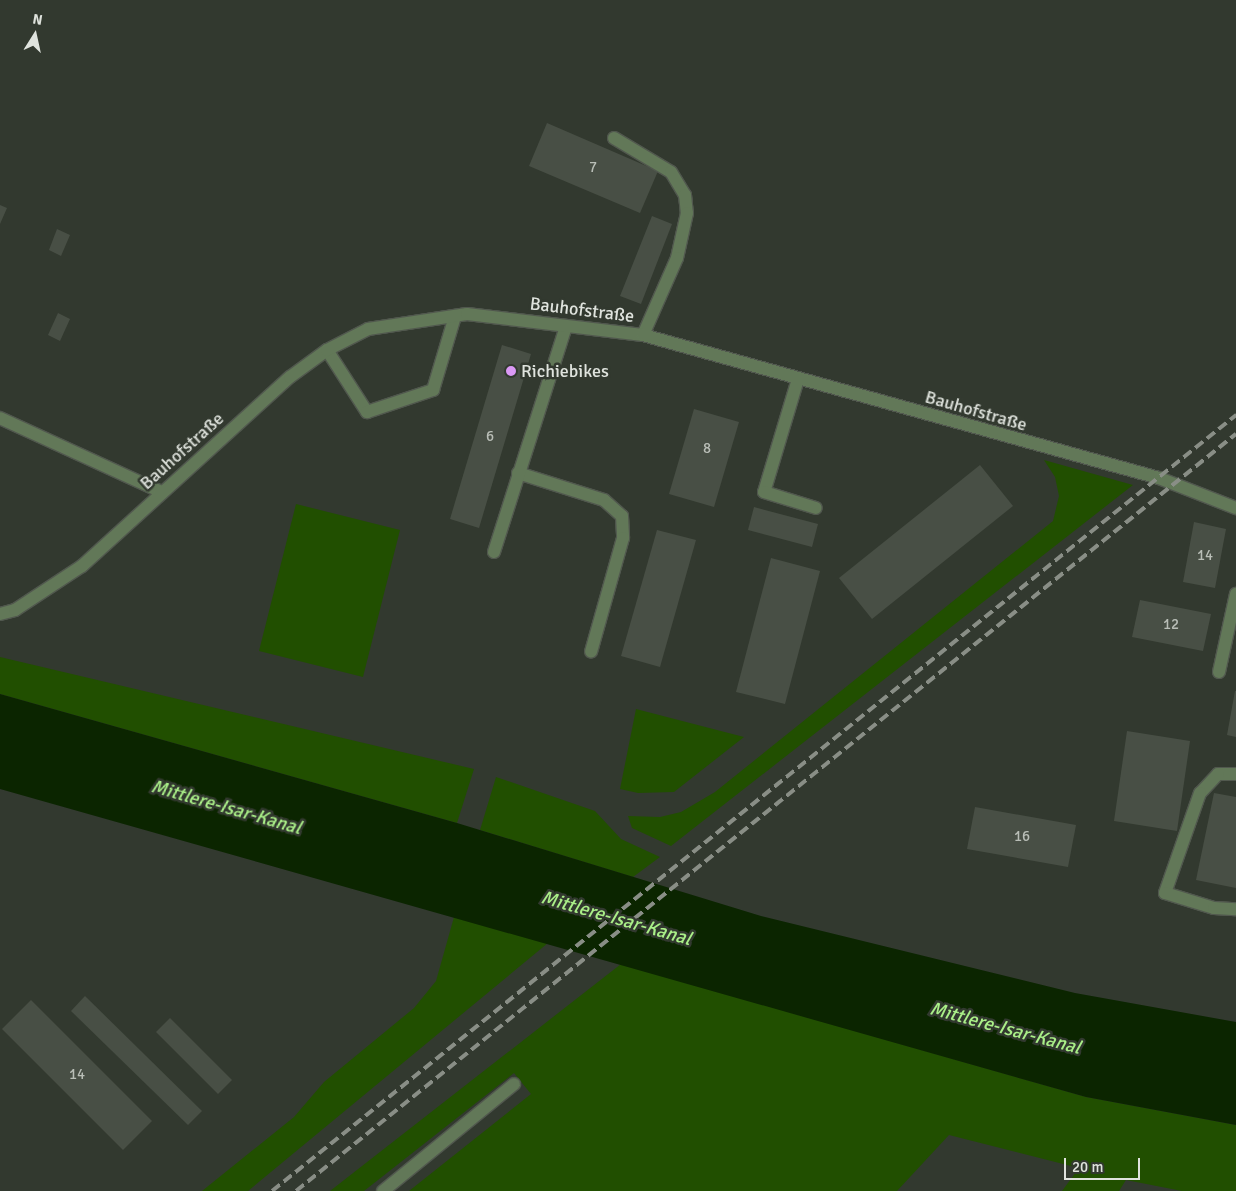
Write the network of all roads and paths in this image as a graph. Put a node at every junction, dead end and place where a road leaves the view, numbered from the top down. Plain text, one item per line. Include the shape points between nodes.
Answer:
1 (614, 138) dead end
2 (455, 316) junction
3 (566, 326) junction
4 (643, 335) junction
5 (326, 350) junction
6 (798, 378) junction
7 (0, 418) edge
8 (518, 473) junction
9 (162, 492) junction
10 (816, 508) dead end
11 (1236, 508) edge
12 (494, 552) dead end
13 (1236, 594) edge
14 (0, 614) edge
15 (591, 652) dead end
16 (1219, 672) dead end
17 (1236, 774) edge
18 (1236, 909) edge
19 (514, 1084) dead end
20 (383, 1191) edge

1 - 4 street via 671,172 686,195 687,213 677,258
2 - 3 street, Bauhofstraße via 467,314
2 - 5 street, Bauhofstraße via 368,329
2 - 5 street via 433,390 367,412
3 - 4 street, Bauhofstraße
3 - 8 street
4 - 6 street, Bauhofstraße
5 - 9 street, Bauhofstraße via 290,377
6 - 10 street via 764,492
6 - 11 street, Bauhofstraße via 1158,478
7 - 9 street
8 - 12 street
8 - 15 street via 604,500 622,516 623,538
9 - 14 street, Bauhofstraße via 82,566 15,610
13 - 16 street
17 - 18 street via 1218,774 1200,793 1165,892 1214,908
19 - 20 street

